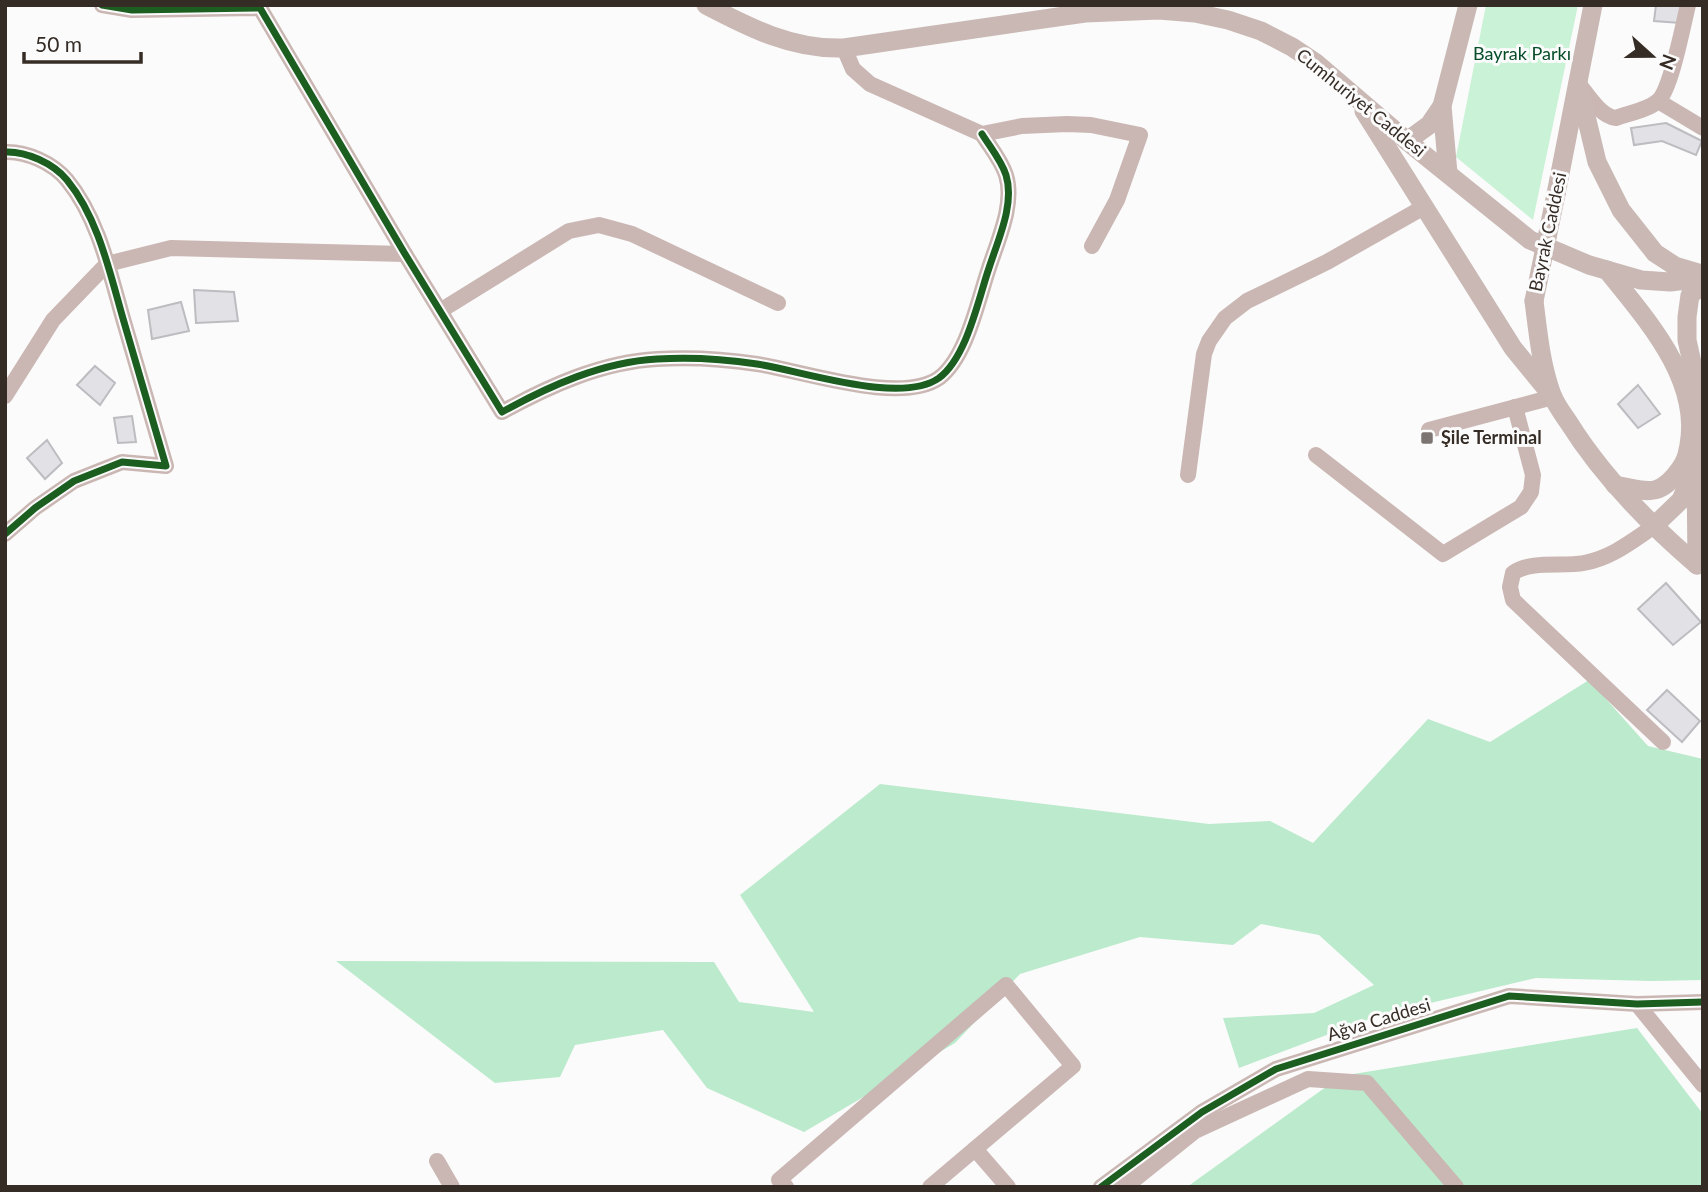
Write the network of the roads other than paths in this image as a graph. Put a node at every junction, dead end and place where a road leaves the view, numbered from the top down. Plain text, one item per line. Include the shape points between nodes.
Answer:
1 (102, 5) edge
2 (706, 5) edge
3 (1468, 5) edge
4 (1593, 5) edge
5 (1688, 5) edge
6 (1042, 12) edge
7 (844, 48) junction
8 (1578, 83) junction
9 (1355, 95) junction
10 (1658, 101) junction
11 (1442, 106) junction
12 (1703, 128) edge
13 (982, 134) junction
14 (1407, 141) junction
15 (5, 152) edge
16 (1448, 173) junction
17 (1424, 207) junction
18 (1092, 246) dead end
19 (405, 254) junction
20 (107, 264) junction
21 (1607, 270) junction
22 (1703, 276) edge
23 (1703, 285) edge
24 (778, 303) dead end
25 (440, 311) junction
26 (5, 396) edge
27 (1553, 397) junction
28 (1515, 407) junction
29 (1429, 430) dead end
30 (1316, 455) dead end
31 (1696, 466) junction
32 (1188, 475) dead end
33 (1615, 485) junction
34 (1653, 527) junction
35 (5, 534) edge
36 (1700, 567) edge
37 (1663, 742) dead end
38 (1703, 1002) edge
39 (1637, 1004) junction
40 (1703, 1085) edge
41 (975, 1149) junction
42 (437, 1161) dead end
43 (452, 1187) edge
44 (786, 1187) edge
45 (930, 1187) edge
46 (1008, 1187) edge
47 (1101, 1187) edge
48 (1125, 1187) edge
49 (1456, 1187) edge

1 - 19 street via 132,10 261,8
2 - 7 main road, Cumhuriyet Caddesi via 795,45
3 - 11 main road
4 - 8 main road, Bayrak Caddesi
5 - 10 street via 1667,85
6 - 7 main road, Cumhuriyet Caddesi
6 - 9 main road, Cumhuriyet Caddesi via 1159,10 1227,20 1292,47
7 - 13 street via 853,69 870,85
8 - 10 street via 1611,117
8 - 22 main road via 1597,162 1621,210 1655,253
8 - 27 main road, Bayrak Caddesi, bridge via 1534,301
9 - 14 main road, Cumhuriyet Caddesi
9 - 17 main road
10 - 12 street
11 - 14 main road via 1429,125
11 - 16 main road
13 - 18 street via 1067,124 1140,135 1117,200
13 - 25 street via 1006,175 1007,202 1000,234 961,349 948,370 923,386 870,387 728,360 653,359 583,375 502,412
14 - 16 main road, Cumhuriyet Caddesi
15 - 20 street via 43,161 65,177 87,208
16 - 21 main road, Cumhuriyet Caddesi via 1530,240
17 - 27 main road via 1513,348
17 - 32 street via 1327,262 1247,300 1225,318 1204,354
19 - 20 street via 171,248
19 - 25 street
20 - 26 street via 53,320
20 - 35 street via 166,466 122,462 74,481
21 - 22 main road, Cumhuriyet Caddesi via 1670,282
21 - 33 main road via 1651,327 1676,369 1689,404 1692,430 1686,461 1671,482 1652,492
23 - 31 main road via 1690,295 1686,317 1701,403
24 - 25 street via 632,234 599,225 569,232
27 - 28 street
27 - 33 main road, Bayrak Caddesi
28 - 29 street
28 - 30 street via 1533,475 1531,492 1521,507 1443,554
31 - 34 main road via 1681,500
31 - 36 main road
33 - 34 main road, Bayrak Caddesi
34 - 36 main road, Bayrak Caddesi
34 - 37 street via 1615,554 1585,563 1522,567 1513,573 1510,587 1513,600
38 - 39 street, Ağva Caddesi
39 - 40 street
39 - 47 street, Ağva Caddesi via 1509,996 1276,1069 1202,1112
41 - 44 street via 1073,1066 1006,985 779,1180
41 - 45 street
41 - 46 street
42 - 43 street
48 - 49 street via 1195,1131 1308,1079 1367,1083

